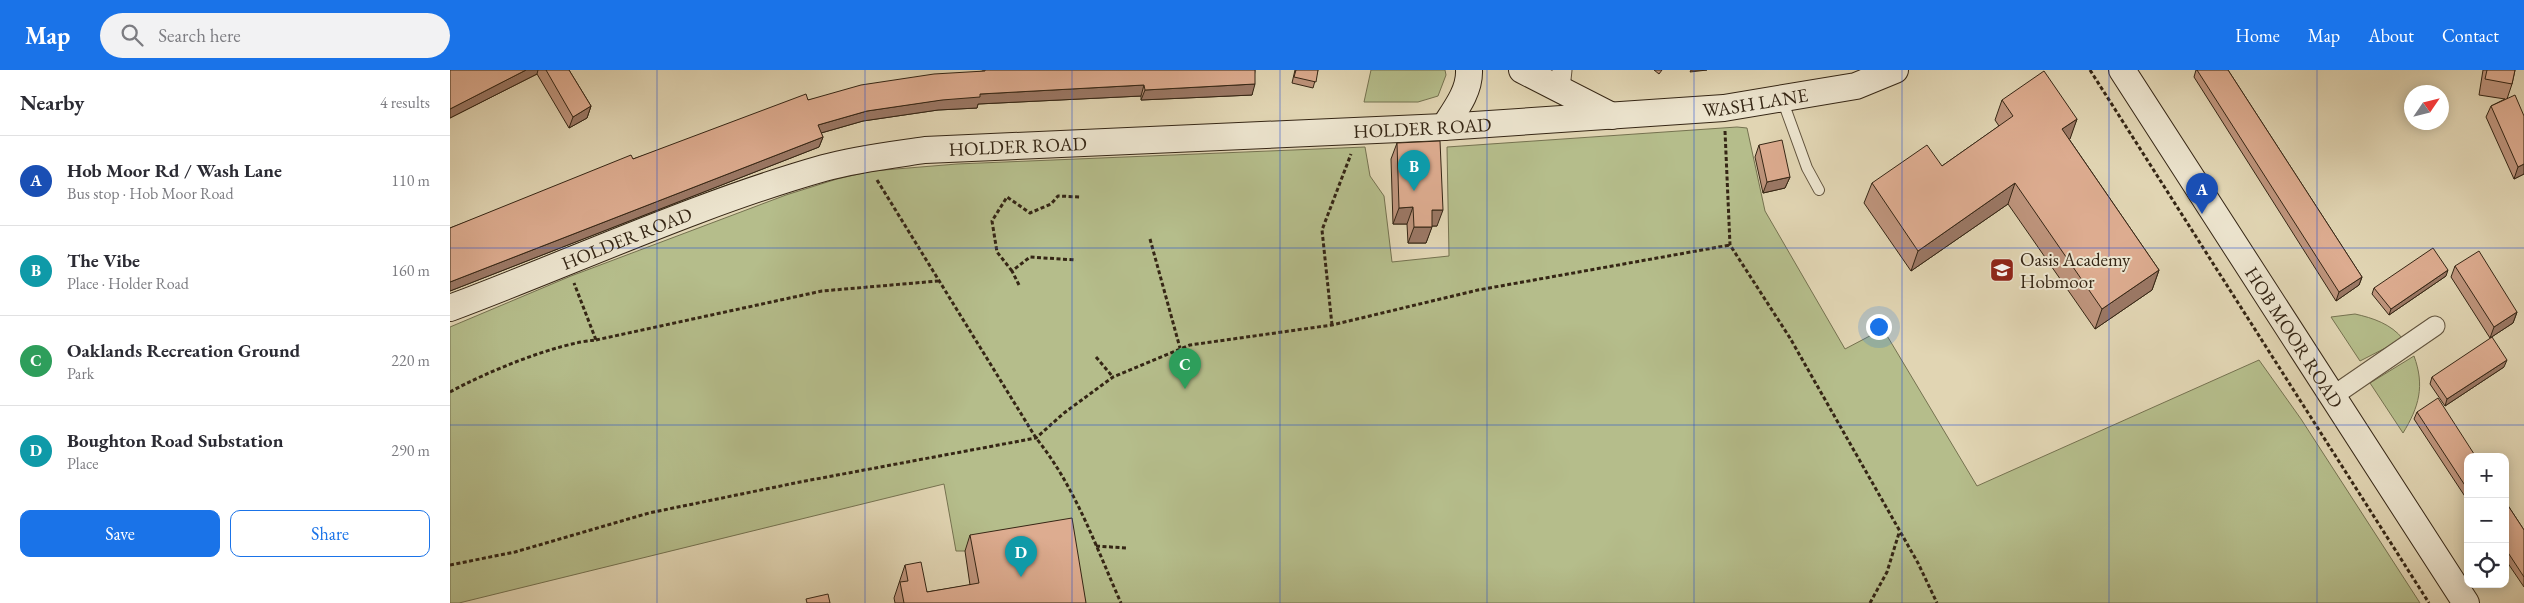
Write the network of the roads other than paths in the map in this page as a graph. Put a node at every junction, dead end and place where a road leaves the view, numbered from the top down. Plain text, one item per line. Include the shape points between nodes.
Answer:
1 (1469, 70) edge
2 (1522, 70) edge
3 (1895, 70) edge
4 (2122, 70) edge
5 (1561, 79) edge
6 (1782, 98) junction
7 (1612, 116) junction
8 (1444, 127) junction
9 (1819, 190) dead end
10 (450, 308) edge
11 (2435, 326) dead end
12 (2333, 396) junction
13 (2466, 603) edge

1 - 8 street via 1460,102
2 - 5 street
3 - 6 street, WASH LANE via 1856,86
4 - 12 street, HOB MOOR ROAD
5 - 7 street
6 - 7 street, WASH LANE via 1724,108
6 - 9 lane via 1807,168
7 - 8 street, HOLDER ROAD
8 - 10 street, HOLDER ROAD via 924,150 867,159 824,168 712,206
11 - 12 street
12 - 13 street, HOB MOOR ROAD

